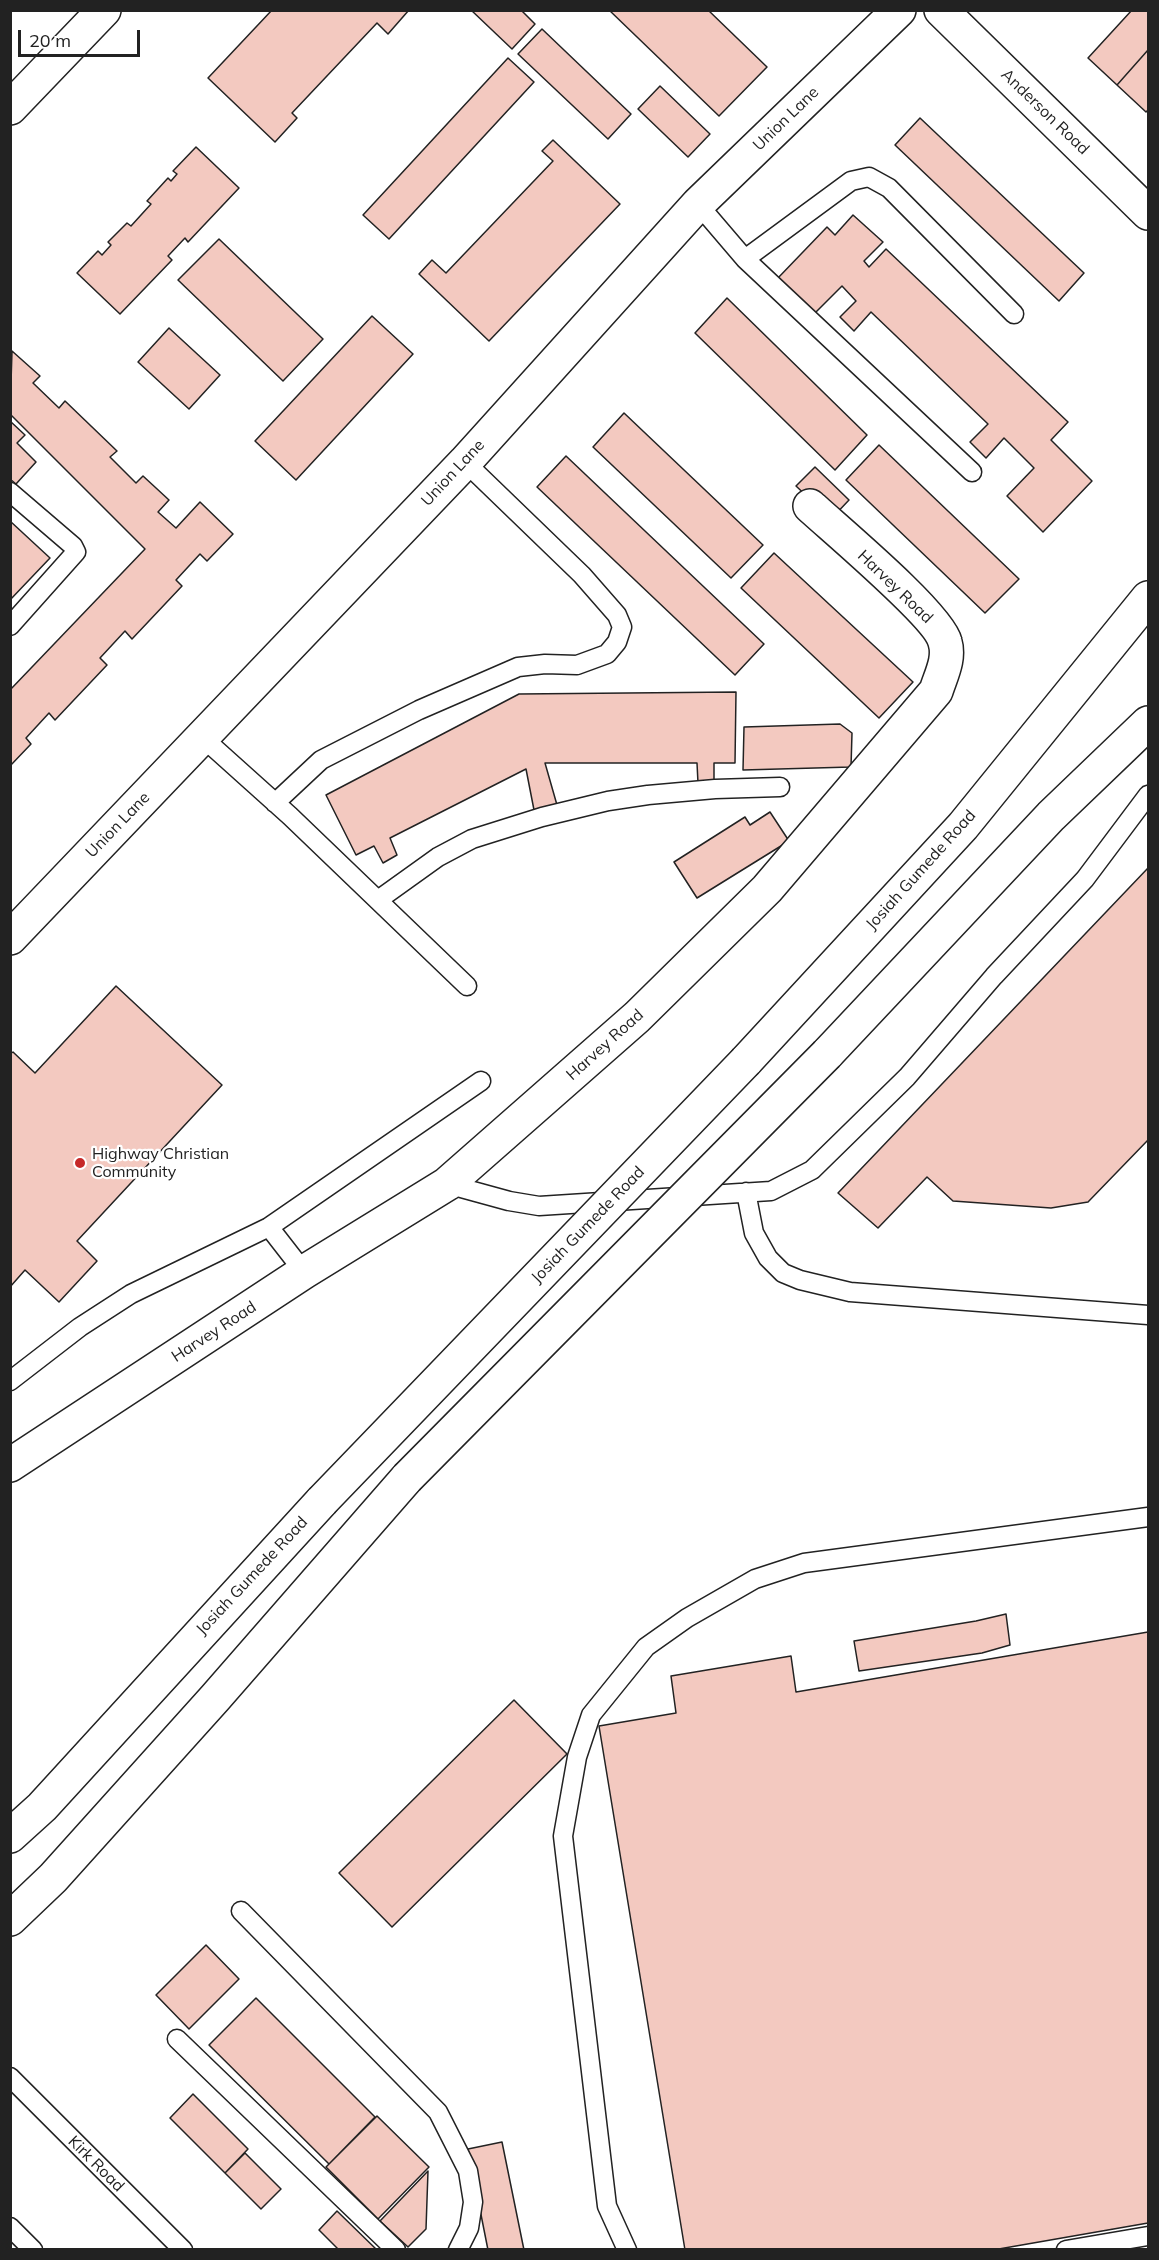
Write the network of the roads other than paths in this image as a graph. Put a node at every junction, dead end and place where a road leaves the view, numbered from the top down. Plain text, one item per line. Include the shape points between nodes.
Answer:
1 (104, 10) edge
2 (899, 10) edge
3 (941, 10) edge
4 (10, 108) edge
5 (698, 204) junction
6 (1149, 213) edge
7 (745, 259) junction
8 (1014, 314) dead end
9 (465, 462) junction
10 (972, 472) dead end
11 (10, 492) edge
12 (810, 506) dead end
13 (1149, 598) edge
14 (10, 626) edge
15 (1149, 723) edge
16 (202, 737) junction
17 (780, 787) dead end
18 (1149, 795) edge
19 (275, 803) junction
20 (378, 900) junction
21 (10, 938) edge
22 (467, 986) dead end
23 (481, 1081) dead end
24 (447, 1184) junction
25 (746, 1192) junction
26 (269, 1227) junction
27 (304, 1272) junction
28 (1149, 1316) edge
29 (10, 1381) edge
30 (10, 1465) edge
31 (1149, 1517) edge
32 (10, 1836) edge
33 (241, 1911) dead end
34 (10, 1919) edge
35 (177, 2039) dead end
36 (10, 2077) edge
37 (10, 2227) edge
38 (1149, 2236) edge
39 (33, 2250) edge
40 (183, 2250) edge
41 (396, 2250) edge
42 (458, 2250) edge
43 (627, 2250) edge
44 (1066, 2250) edge

1 - 4 main road
2 - 5 main road, Union Lane
3 - 6 main road, Anderson Road
5 - 7 lane
5 - 9 main road, Union Lane
7 - 8 lane via 851,181 870,177 889,188
7 - 10 lane
9 - 16 main road, Union Lane
9 - 19 lane via 582,575 617,615 622,627 617,642 607,654 577,665 518,667 419,710 321,760
11 - 14 lane via 76,552
12 - 24 main road, Harvey Road via 927,614 945,640 947,658 936,691 767,889 637,1017
13 - 32 main road, Josiah Gumede Road, bridge via 963,826 746,1061 322,1501 42,1807
15 - 34 main road, bridge via 1051,816 827,1054 407,1478 53,1878
16 - 19 lane
16 - 21 main road, Union Lane
17 - 20 lane via 648,795 542,817 472,839 438,857
18 - 25 lane via 1085,879 907,1077 812,1170 771,1191
19 - 20 lane
20 - 22 lane
23 - 26 lane
24 - 25 lane via 539,1206
24 - 27 main road, Harvey Road
25 - 28 lane via 754,1233 768,1257 783,1273 800,1280 850,1292
26 - 27 lane
26 - 29 lane via 131,1294
27 - 30 main road, Harvey Road
31 - 43 lane via 804,1563 755,1579 646,1647 591,1714 577,1756 563,1836 607,2206
33 - 42 lane via 438,2112 468,2171 473,2202 469,2228
35 - 41 lane
36 - 40 lane, Kirk Road
37 - 39 lane
38 - 44 lane

